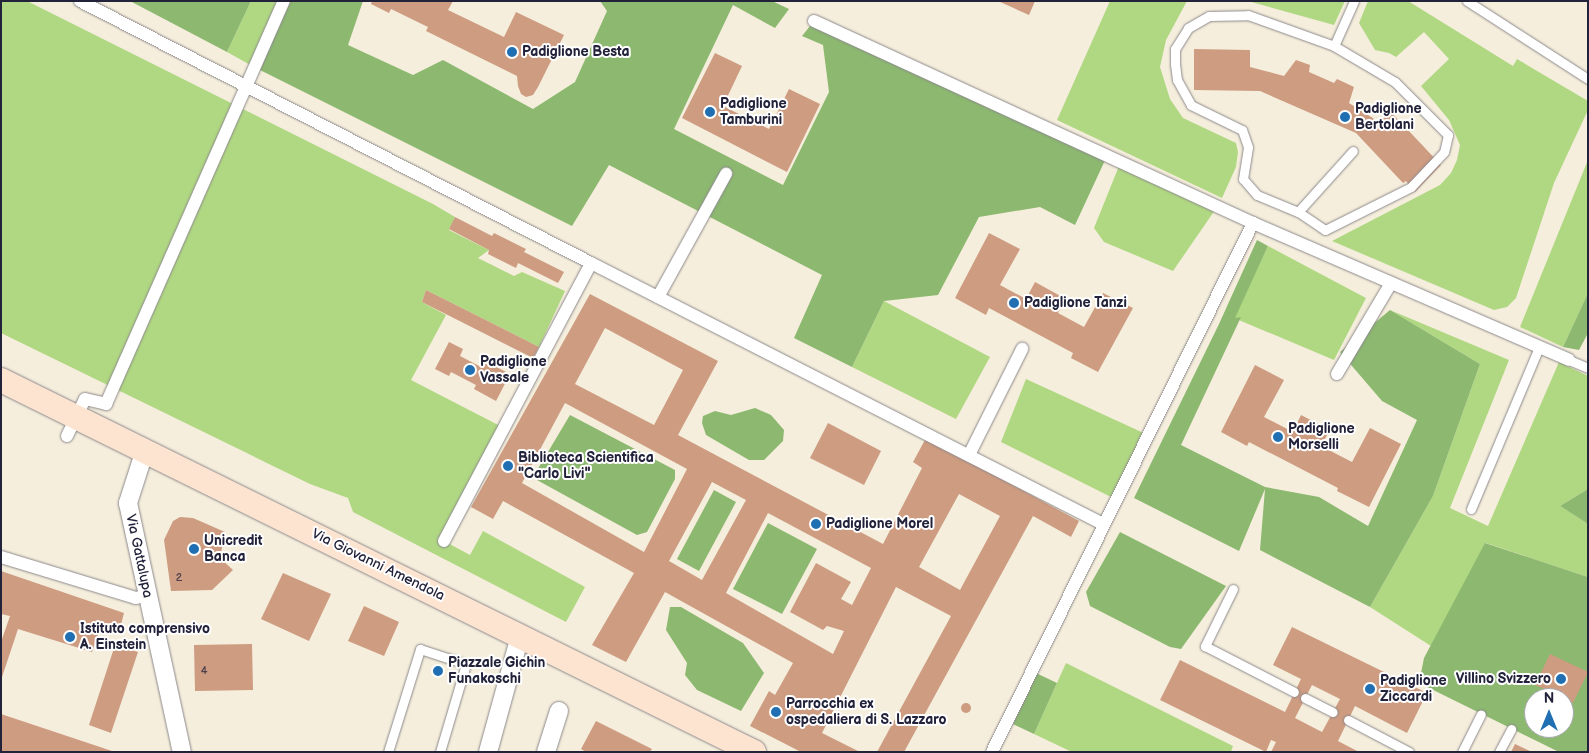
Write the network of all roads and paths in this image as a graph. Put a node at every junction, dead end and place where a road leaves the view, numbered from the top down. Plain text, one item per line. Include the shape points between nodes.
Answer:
1 (80, 1) edge
2 (284, 1) edge
3 (1354, 1) edge
4 (1467, 1) edge
5 (814, 21) dead end
6 (1334, 46) junction
7 (1588, 79) edge
8 (245, 87) junction
9 (1353, 151) dead end
10 (726, 174) dead end
11 (1298, 212) junction
12 (1253, 224) junction
13 (591, 263) junction
14 (1391, 283) junction
15 (658, 297) junction
16 (1539, 347) junction
17 (1022, 349) dead end
18 (1569, 360) joint
19 (1588, 368) edge
20 (1337, 374) dead end
21 (1, 380) edge
22 (72, 426) junction
23 (145, 450) junction
24 (969, 455) junction
25 (1471, 509) dead end
26 (1103, 524) junction
27 (444, 541) dead end
28 (1, 557) edge
29 (1233, 589) dead end
30 (148, 595) junction
31 (520, 636) junction
32 (1294, 692) dead end
33 (1305, 698) dead end
34 (559, 711) dead end
35 (1333, 712) dead end
36 (1481, 714) dead end
37 (1348, 720) dead end
38 (1511, 729) dead end
39 (182, 752) edge
40 (388, 752) edge
41 (440, 752) edge
42 (488, 752) edge
43 (546, 752) edge
44 (754, 752) edge
45 (992, 752) edge
46 (1409, 752) edge
47 (1462, 752) edge
48 (1499, 752) edge

1 - 8 street
2 - 8 street
3 - 6 lane
4 - 7 lane
5 - 12 street
6 - 11 lane via 1395,82 1448,135 1444,152 1410,186 1325,230
6 - 11 lane via 1248,15 1209,16 1188,28 1175,49 1177,80 1191,105 1242,130 1248,147 1243,180 1257,195
8 - 13 street
8 - 22 street via 106,404 84,399
9 - 11 lane
10 - 15 street
12 - 14 street
12 - 26 street
13 - 15 street
13 - 27 street
14 - 16 street
14 - 20 street
15 - 24 street
16 - 18 street
16 - 25 lane
17 - 24 street
18 - 19 lane
21 - 22 main road, Via Giovanni Amendola
22 - 23 main road, Via Giovanni Amendola
23 - 30 street, Via Gattalupa via 128,503
23 - 31 main road, Via Giovanni Amendola
24 - 26 street
26 - 45 street
28 - 30 street via 136,598
29 - 32 lane via 1205,646
30 - 39 street, Via Gattalupa
31 - 42 street
31 - 44 main road, Via Giovanni Amendola
33 - 35 lane
34 - 43 street
36 - 47 lane
37 - 46 lane
38 - 48 lane
40 - 41 lane via 420,649 466,664

